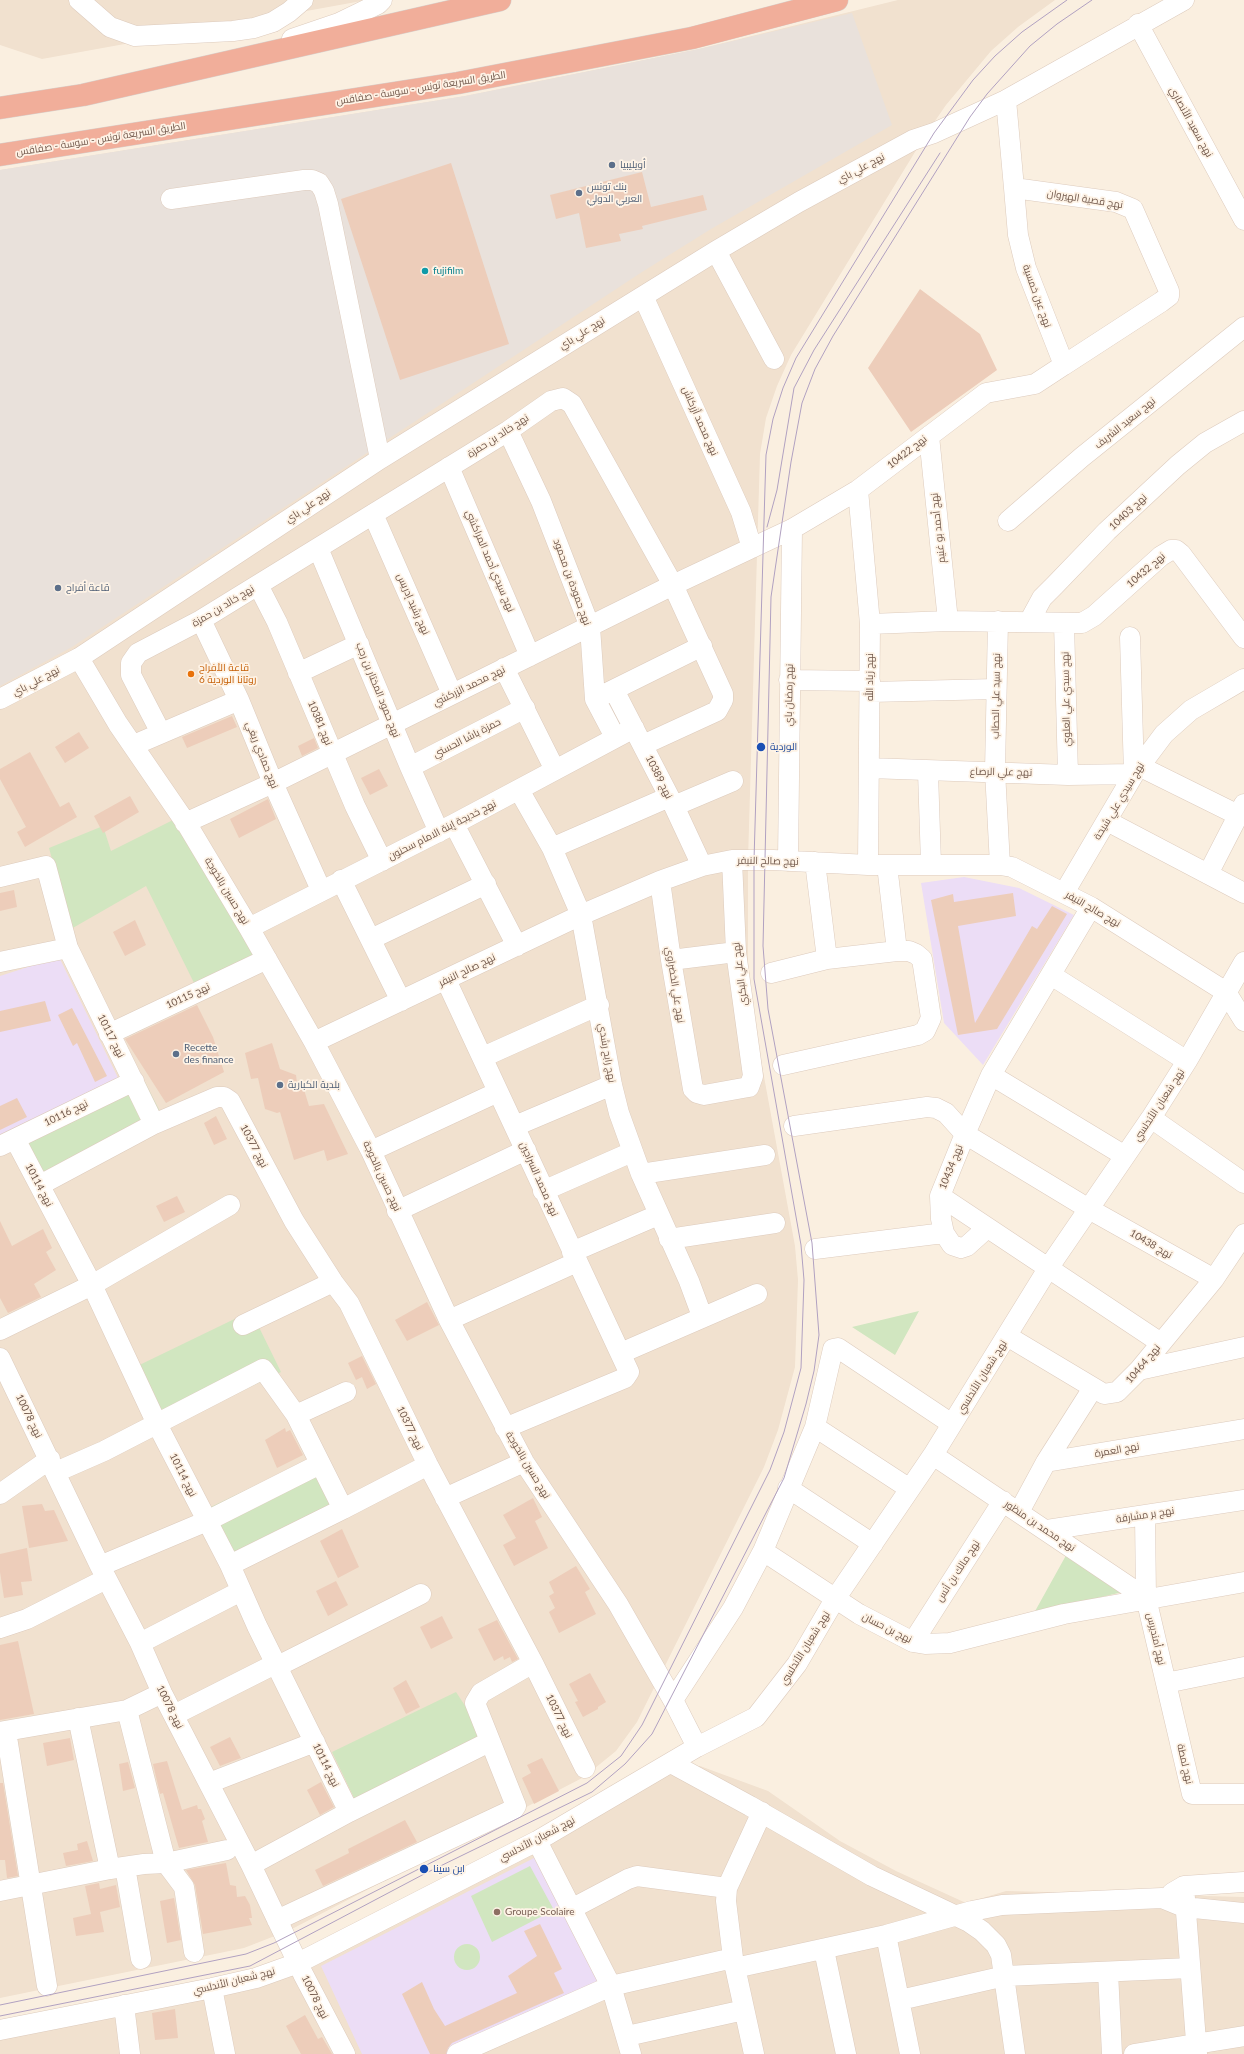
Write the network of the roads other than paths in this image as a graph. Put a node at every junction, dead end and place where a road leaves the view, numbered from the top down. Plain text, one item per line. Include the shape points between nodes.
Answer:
1 (80, 0) edge
2 (303, 0) edge
3 (382, 0) edge
4 (500, 0) edge
5 (837, 0) edge
6 (1184, 0) edge
7 (1138, 24) junction
8 (236, 60) junction
9 (1006, 100) junction
10 (0, 108) edge
11 (0, 155) edge
12 (1014, 188) junction
13 (171, 199) dead end
14 (1244, 220) edge
15 (716, 251) junction
16 (643, 296) junction
17 (1244, 327) edge
18 (774, 359) dead end
19 (1064, 365) junction
20 (1244, 420) edge
21 (508, 431) junction
22 (929, 436) junction
23 (380, 459) junction
24 (449, 467) junction
25 (858, 490) junction
26 (373, 514) junction
27 (1008, 521) dead end
28 (792, 528) junction
29 (318, 548) junction
30 (752, 548) junction
31 (258, 584) junction
32 (673, 585) junction
33 (201, 620) junction
34 (948, 621) junction
35 (998, 621) junction
36 (1029, 622) junction
37 (870, 624) junction
38 (1064, 624) junction
39 (590, 626) junction
40 (1130, 637) dead end
41 (1244, 638) edge
42 (359, 644) junction
43 (702, 646) junction
44 (530, 656) junction
45 (79, 658) junction
46 (504, 668) junction
47 (298, 673) junction
48 (1244, 679) edge
49 (789, 680) junction
50 (870, 686) junction
51 (996, 689) junction
52 (614, 690) junction
53 (452, 694) junction
54 (0, 699) edge
55 (595, 699) junction
56 (239, 700) junction
57 (525, 708) junction
58 (391, 724) junction
59 (634, 728) junction
60 (160, 733) junction
61 (615, 737) junction
62 (134, 745) junction
63 (643, 745) junction
64 (332, 752) junction
65 (410, 767) junction
66 (868, 768) junction
67 (555, 770) junction
68 (1136, 770) junction
69 (995, 771) junction
70 (928, 772) junction
71 (1068, 775) junction
72 (733, 781) dead end
73 (273, 783) junction
74 (519, 790) junction
75 (672, 801) junction
76 (1241, 809) edge
77 (1106, 821) junction
78 (185, 823) junction
79 (446, 828) junction
80 (552, 848) junction
81 (732, 860) junction
82 (382, 861) junction
83 (788, 861) junction
84 (815, 862) junction
85 (931, 864) junction
86 (877, 865) junction
87 (1000, 865) junction
88 (702, 866) junction
89 (1208, 874) junction
90 (0, 877) edge
91 (341, 880) junction
92 (660, 881) junction
93 (486, 884) junction
94 (321, 890) junction
95 (1064, 892) junction
96 (1244, 893) edge
97 (1091, 907) junction
98 (581, 915) junction
99 (249, 928) junction
100 (371, 939) junction
101 (517, 946) junction
102 (68, 948) junction
103 (897, 951) junction
104 (736, 952) junction
105 (267, 959) junction
106 (827, 959) junction
107 (670, 960) junction
108 (0, 962) edge
109 (1243, 965) edge
110 (771, 973) dead end
111 (1051, 975) junction
112 (446, 980) junction
113 (1226, 992) junction
114 (400, 1002) junction
115 (599, 1005) junction
116 (1244, 1021) edge
117 (109, 1034) junction
118 (314, 1042) junction
119 (483, 1057) junction
120 (1187, 1061) junction
121 (783, 1065) dead end
122 (991, 1075) junction
123 (134, 1081) junction
124 (612, 1085) junction
125 (693, 1089) joint
126 (498, 1092) junction
127 (1151, 1118) junction
128 (154, 1124) junction
129 (515, 1126) junction
130 (794, 1126) dead end
131 (965, 1134) junction
132 (7, 1142) edge
133 (526, 1150) junction
134 (371, 1151) junction
135 (632, 1152) junction
136 (765, 1154) dead end
137 (1125, 1156) junction
138 (641, 1174) junction
139 (1244, 1183) edge
140 (40, 1185) junction
141 (543, 1191) junction
142 (940, 1196) junction
143 (230, 1205) dead end
144 (1089, 1208) junction
145 (398, 1211) junction
146 (658, 1216) junction
147 (775, 1223) dead end
148 (988, 1228) junction
149 (944, 1233) junction
150 (1244, 1234) edge
151 (669, 1239) junction
152 (815, 1249) dead end
153 (574, 1257) junction
154 (1049, 1267) junction
155 (1214, 1279) junction
156 (333, 1282) junction
157 (92, 1285) junction
158 (757, 1294) dead end
159 (702, 1316) junction
160 (449, 1320) junction
161 (243, 1325) dead end
162 (0, 1330) edge
163 (1007, 1336) junction
164 (1161, 1343) junction
165 (1244, 1347) edge
166 (621, 1353) junction
167 (0, 1358) edge
168 (1139, 1370) junction
169 (1093, 1388) junction
170 (346, 1392) dead end
171 (296, 1415) junction
172 (157, 1424) junction
173 (952, 1424) junction
174 (815, 1427) junction
175 (506, 1428) junction
176 (1244, 1429) edge
177 (933, 1455) junction
178 (524, 1462) junction
179 (1046, 1462) junction
180 (320, 1464) junction
181 (428, 1465) junction
182 (53, 1466) junction
183 (788, 1488) junction
184 (910, 1489) junction
185 (0, 1494) edge
186 (445, 1498) junction
187 (1244, 1500) edge
188 (1011, 1507) junction
189 (342, 1509) junction
190 (1145, 1515) junction
191 (207, 1521) junction
192 (1047, 1530) junction
193 (873, 1544) junction
194 (763, 1551) junction
195 (230, 1565) junction
196 (103, 1572) junction
197 (1244, 1582) edge
198 (241, 1591) junction
199 (421, 1594) dead end
200 (1146, 1598) junction
201 (835, 1599) junction
202 (0, 1628) edge
203 (913, 1642) junction
204 (140, 1643) junction
205 (533, 1663) junction
206 (278, 1664) junction
207 (1244, 1667) edge
208 (1166, 1683) junction
209 (162, 1693) junction
210 (673, 1700) junction
211 (127, 1710) junction
212 (174, 1715) junction
213 (78, 1718) junction
214 (3, 1732) edge
215 (315, 1742) junction
216 (490, 1742) junction
217 (697, 1747) junction
218 (671, 1763) junction
219 (585, 1768) dead end
220 (209, 1783) junction
221 (1244, 1794) edge
222 (349, 1812) junction
223 (762, 1812) junction
224 (779, 1822) junction
225 (752, 1837) junction
226 (537, 1841) junction
227 (227, 1850) dead end
228 (166, 1863) junction
229 (251, 1865) junction
230 (118, 1868) junction
231 (1244, 1882) edge
232 (31, 1886) junction
233 (1184, 1886) junction
234 (727, 1888) junction
235 (0, 1891) edge
236 (1162, 1898) junction
237 (1184, 1907) junction
238 (573, 1908) junction
239 (1244, 1913) edge
240 (957, 1916) junction
241 (277, 1920) junction
242 (886, 1935) junction
243 (824, 1950) junction
244 (194, 1952) dead end
245 (141, 1959) dead end
246 (298, 1963) junction
247 (734, 1963) junction
248 (1190, 1968) junction
249 (1108, 1972) junction
250 (1005, 1976) junction
251 (47, 1986) dead end
252 (611, 1986) junction
253 (212, 1988) junction
254 (900, 2000) junction
255 (124, 2005) junction
256 (744, 2010) junction
257 (0, 2030) edge
258 (1244, 2036) edge
259 (629, 2045) edge
260 (1196, 2048) edge
261 (130, 2054) edge
262 (225, 2054) edge
263 (345, 2054) edge
264 (457, 2054) edge
265 (754, 2054) edge
266 (846, 2054) edge
267 (910, 2054) edge
268 (1015, 2054) edge
269 (1112, 2054) edge
270 (1134, 2054) edge

1 - 2 street via 110,27 135,36 254,28 278,18
3 - 8 street via 339,23
4 - 8 highway
5 - 11 highway, الطريق السريعة تونس - سوسة - صفاقس via 692,38 466,82
6 - 7 street, نهج علي باي
7 - 9 street, نهج علي باي
7 - 14 street, نهج سعيد الأنصاري
8 - 10 highway via 83,95
9 - 12 street, نهج عين خمسية
9 - 15 street, نهج علي باي via 913,140
12 - 19 street, نهج عين خمسية via 1018,235 1026,268
12 - 19 street, نهج قصية الهيروان via 1116,202 1133,209 1166,284 1169,296
13 - 23 street via 304,180 319,183 328,204
15 - 16 street, نهج علي باي
15 - 18 street
16 - 23 street, نهج علي باي
16 - 30 street, نهج محمد أزركاش via 741,512
17 - 27 street, نهج سعيد الشريف via 1082,457
19 - 22 street, نهج 10422 via 1035,384 986,393
20 - 36 street, نهج 10403 via 1204,443 1178,464 1054,585 1042,598
21 - 24 street, نهج خالد بن حمزة
21 - 32 street, نهج خالد بن حمزة via 551,401 563,398 568,400
21 - 39 street, نهج حمودة بن محمود via 541,501
22 - 25 street, نهج 10422
22 - 34 street, نهج أحمد بو غنيم
23 - 45 street, نهج علي باي
24 - 26 street, نهج خالد بن حمزة
24 - 44 street, نهج سيدي أحمد المراكشي
25 - 28 street, نهج 10422
25 - 37 street, نهج زياد الله
26 - 29 street, نهج خالد بن حمزة
26 - 53 street, نهج رشيد إدريس
28 - 30 street, نهج 10422
28 - 49 street, نهج رمضان باي
29 - 31 street, نهج خالد بن حمزة
29 - 42 street, نهج حمود المختار بن رجب
30 - 32 street, نهج محمد الزركشي
31 - 33 street, نهج خالد بن حمزة
31 - 47 street, نهج 10381
32 - 39 street, نهج محمد الزركشي
32 - 43 street, نهج خالد بن حمزة
33 - 56 street, نهج حمادي ريغي
33 - 60 street, نهج خالد بن حمزة via 138,653 131,663 131,675
34 - 35 street
34 - 37 street
35 - 36 street
35 - 51 street, نهج سيد علي الحطاب
36 - 38 street
37 - 50 street, نهج زياد الله
38 - 41 street, نهج 10432 via 1087,621 1166,552 1176,550
38 - 71 street, نهج سيدي علي العلوي
39 - 44 street, نهج محمد الزركشي
39 - 55 street, نهج حمودة بن محمود
40 - 68 street
42 - 47 street
42 - 58 street, نهج حمود المختار بن رجب
43 - 52 street
43 - 63 street, نهج خالد بن حمزة via 723,694 717,711
44 - 46 street, نهج محمد الزركشي
45 - 54 street, نهج علي باي
45 - 62 street, نهج حسين بالخوجة via 118,724
46 - 53 street, نهج محمد الزركشي
46 - 57 street
47 - 64 street, نهج 10381
48 - 68 street, نهج سيدي علي شيحة via 1174,723
49 - 50 street
49 - 83 street, نهج رمضان باي
50 - 51 street
50 - 66 street, نهج زياد الله
51 - 69 street, نهج سيد علي الحطاب
52 - 55 street
52 - 59 street, نهج 10389
53 - 58 street, نهج محمد الزركشي
55 - 61 street, نهج حمودة بن محمود
56 - 60 street
56 - 73 street, نهج حمادي ريغي
57 - 65 street, حمزة باشا الحسني
57 - 67 street
58 - 64 street, نهج محمد الزركشي
58 - 65 street, نهج حمود المختار بن رجب
59 - 61 street, نهج خديجة إبنة الامام سحنون
59 - 63 street, نهج 10389
60 - 62 street
61 - 67 street, نهج خديجة إبنة الامام سحنون
62 - 78 street, نهج حسين بالخوجة
63 - 75 street, نهج 10389
64 - 73 street, نهج محمد الزركشي
64 - 82 street, نهج 10381
65 - 79 street, نهج حمود المختار بن رجب
66 - 70 street, نهج علي الرصاع
66 - 86 street, نهج زياد الله
67 - 74 street, نهج خديجة إبنة الامام سحنون
68 - 71 street, نهج علي الرصاع
68 - 76 street
68 - 77 street, نهج سيدي علي شيحة
69 - 70 street, نهج علي الرصاع
69 - 71 street, نهج علي الرصاع
69 - 87 street, نهج سيد علي الحطاب
70 - 85 street
72 - 75 street
73 - 78 street, نهج محمد الزركشي
73 - 94 street, نهج حمادي ريغي
74 - 79 street, نهج خديجة إبنة الامام سحنون
74 - 80 street, نهج رابح رشدي
75 - 80 street
75 - 88 street, نهج 10389
76 - 89 street
77 - 89 street
77 - 95 street, نهج سيدي علي شيحة
78 - 99 street, نهج حسين بالخوجة
79 - 82 street, نهج خديجة إبنة الامام سحنون
79 - 93 street, نهج حمود المختار بن رجب
80 - 98 street, نهج رابح رشدي
81 - 83 street, نهج صالح النيفر
81 - 88 street, نهج صالح النيفر
81 - 104 street, نهج علي البكري
82 - 91 street, نهج خديجة إبنة الامام سحنون
83 - 84 street, نهج صالح النيفر
84 - 86 street, نهج صالح النيفر
84 - 106 street
85 - 86 street, نهج صالح النيفر
85 - 87 street, نهج صالح النيفر
86 - 103 street, نهج زياد الله
87 - 95 street, نهج صالح النيفر via 1024,872
88 - 92 street, نهج صالح النيفر
89 - 96 street
90 - 102 street, نهج 10117 via 46,866
91 - 94 street, نهج خديجة إبنة الامام سحنون
91 - 100 street
92 - 98 street, نهج صالح النيفر
92 - 107 street, نهج علي الخضراوي
93 - 100 street
93 - 101 street, نهج حمود المختار بن رجب
94 - 99 street, نهج خديجة إبنة الامام سحنون
95 - 97 street, نهج صالح النيفر
97 - 111 street, نهج 10434
97 - 113 street, نهج صالح النيفر
98 - 101 street, نهج صالح النيفر
98 - 115 street, نهج رابح رشدي
99 - 105 street, نهج حسين بالخوجة
100 - 114 street
101 - 112 street, نهج صالح النيفر
102 - 108 street
102 - 117 street, نهج 10117
103 - 106 street
103 - 121 street via 909,951 922,959 931,1018 925,1031 918,1035
104 - 107 street
104 - 125 street, نهج علي البكري via 753,1076 750,1086 704,1095
105 - 117 street, نهج 10115
105 - 118 street, نهج حسين بالخوجة
106 - 110 street
107 - 125 street, نهج علي الخضراوي
109 - 113 street, نهج شعبان الأندلسي
111 - 120 street
111 - 122 street, نهج 10434
112 - 114 street, نهج صالح النيفر
112 - 119 street, نهج محمد السراجين
113 - 116 street
113 - 120 street, نهج شعبان الأندلسي
114 - 118 street, نهج صالح النيفر
115 - 119 street
115 - 124 street, نهج رابح رشدي
117 - 123 street, نهج 10117
118 - 134 street, نهج حسين بالخوجة
119 - 126 street, نهج محمد السراجين
120 - 127 street, نهج شعبان الأندلسي
122 - 131 street, نهج 10434
122 - 137 street
123 - 128 street, نهج 10117
123 - 132 street, نهج 10116
124 - 129 street
124 - 135 street, نهج رابح رشدي
126 - 129 street, نهج محمد السراجين
126 - 134 street
127 - 137 street, نهج شعبان الأندلسي
127 - 139 street
128 - 140 street
128 - 156 street, نهج 10377 via 216,1096 230,1101 294,1221
129 - 133 street, نهج محمد السراجين
130 - 131 street, نهج 10438 via 927,1107 946,1113
131 - 142 street, نهج 10434
131 - 144 street, نهج 10438
132 - 140 street, نهج 10114
133 - 141 street, نهج محمد السراجين
133 - 145 street
134 - 145 street, نهج حسين بالخوجة
135 - 138 street, نهج رابح رشدي
135 - 141 street
136 - 138 street
137 - 144 street, نهج شعبان الأندلسي
138 - 146 street, نهج رابح رشدي
140 - 157 street, نهج 10114
141 - 153 street, نهج محمد السراجين
142 - 148 street, نهج 10434
142 - 149 street via 940,1219
143 - 157 street
144 - 154 street, نهج شعبان الأندلسي
144 - 155 street, نهج 10438
145 - 160 street, نهج حسين بالخوجة
146 - 151 street, نهج رابح رشدي
146 - 153 street
147 - 151 street
148 - 149 street via 961,1248 952,1244
148 - 154 street, نهج 10434
149 - 152 street
150 - 155 street, نهج 10464
151 - 159 street, نهج رابح رشدي
153 - 160 street
153 - 166 street, نهج محمد السراجين
154 - 163 street, نهج شعبان الأندلسي
154 - 164 street, نهج 10434
155 - 164 street, نهج 10464
156 - 161 street
156 - 181 street, نهج 10377 via 350,1302
157 - 162 street
157 - 172 street, نهج 10114
158 - 159 street
159 - 166 street
160 - 175 street, نهج حسين بالخوجة
163 - 169 street, نهج 10464
163 - 173 street, نهج شعبان الأندلسي
164 - 168 street, نهج 10464
165 - 168 street
166 - 175 street, نهج محمد السراجين via 629,1372 625,1378
167 - 182 street, نهج 10078
168 - 169 street, نهج 10464 via 1125,1386 1112,1394 1104,1394
169 - 179 street
170 - 171 street
171 - 172 street via 263,1369
171 - 180 street
172 - 182 street via 104,1451
172 - 191 street, نهج 10114
173 - 174 street via 838,1348 832,1351
173 - 177 street, نهج شعبان الأندلسي
174 - 183 street
174 - 184 street
175 - 178 street, نهج حسين بالخوجة
176 - 179 street, نهج العمرة
177 - 184 street, نهج شعبان الأندلسي
177 - 188 street, نهج محمد بن منظور
178 - 186 street
178 - 210 street, نهج حسين بالخوجة via 618,1604
179 - 188 street
180 - 189 street
180 - 191 street
181 - 186 street, نهج 10377
181 - 189 street
182 - 185 street
182 - 196 street, نهج 10078
183 - 193 street
183 - 194 street
184 - 193 street, نهج شعبان الأندلسي
186 - 205 street, نهج 10377
187 - 190 street, نهج بر مشارقة
188 - 192 street, نهج محمد بن منظور
188 - 203 street, نهج مالك بن أنس
189 - 195 street
190 - 192 street, نهج بر مشارقة
190 - 200 street, نهج أمنديرس
191 - 195 street, نهج 10114
191 - 196 street
192 - 200 street, نهج محمد بن منظور
193 - 201 street, نهج شعبان الأندلسي
194 - 201 street, نهج بن حسان
194 - 210 street via 733,1608
195 - 198 street, نهج 10114
196 - 202 street via 27,1619
196 - 204 street, نهج 10078
197 - 200 street, نهج بن حسان
198 - 204 street
198 - 206 street, نهج 10114
199 - 206 street
200 - 203 street, نهج بن حسان via 1064,1614 950,1643 937,1645
200 - 208 street, نهج أمنديرس
201 - 203 street, نهج بن حسان
201 - 217 street, نهج شعبان الأندلسي via 797,1664 763,1710 747,1723
204 - 209 street, نهج 10078
205 - 216 street via 481,1693 476,1700 475,1706
205 - 219 street, نهج 10377
206 - 212 street
206 - 215 street, نهج 10114
207 - 208 street
208 - 221 street, نهج لمطة via 1192,1794
209 - 211 street
209 - 212 street, نهج 10078
210 - 217 street, نهج حسين بالخوجة
211 - 213 street
211 - 228 street
212 - 220 street, نهج 10078
213 - 214 street
213 - 230 street
214 - 232 street
215 - 220 street
215 - 222 street, نهج 10114
216 - 222 street
216 - 241 street via 516,1806 514,1809
217 - 218 street, نهج شعبان الأندلسي
218 - 223 street
218 - 226 street, نهج شعبان الأندلسي
220 - 229 street, نهج 10078
222 - 229 street
223 - 224 street
223 - 225 street
224 - 225 street
224 - 240 street via 872,1876
225 - 234 street
226 - 238 street
226 - 246 street, نهج شعبان الأندلسي
227 - 228 street
228 - 230 street
228 - 244 street via 184,1888
229 - 241 street, نهج 10078
230 - 232 street
230 - 245 street
231 - 233 street
232 - 235 street
232 - 251 street
233 - 236 street
233 - 237 street
234 - 238 street via 637,1876
234 - 247 street via 726,1901
236 - 237 street
236 - 240 street via 1002,1905
237 - 239 street
237 - 248 street
238 - 252 street
240 - 242 street
240 - 250 street via 990,1937 1000,1955
241 - 246 street, نهج 10078
242 - 243 street
242 - 254 street
243 - 247 street
243 - 266 street
246 - 253 street, نهج شعبان الأندلسي via 256,1978
246 - 263 street, نهج 10078
247 - 252 street
247 - 256 street
248 - 249 street
248 - 260 street
249 - 250 street
249 - 269 street
250 - 254 street
250 - 268 street
252 - 259 street
252 - 264 street
253 - 255 street, نهج شعبان الأندلسي
253 - 262 street
254 - 267 street
255 - 257 street, نهج شعبان الأندلسي
255 - 261 street
256 - 259 street
256 - 265 street
258 - 260 street
260 - 270 street

